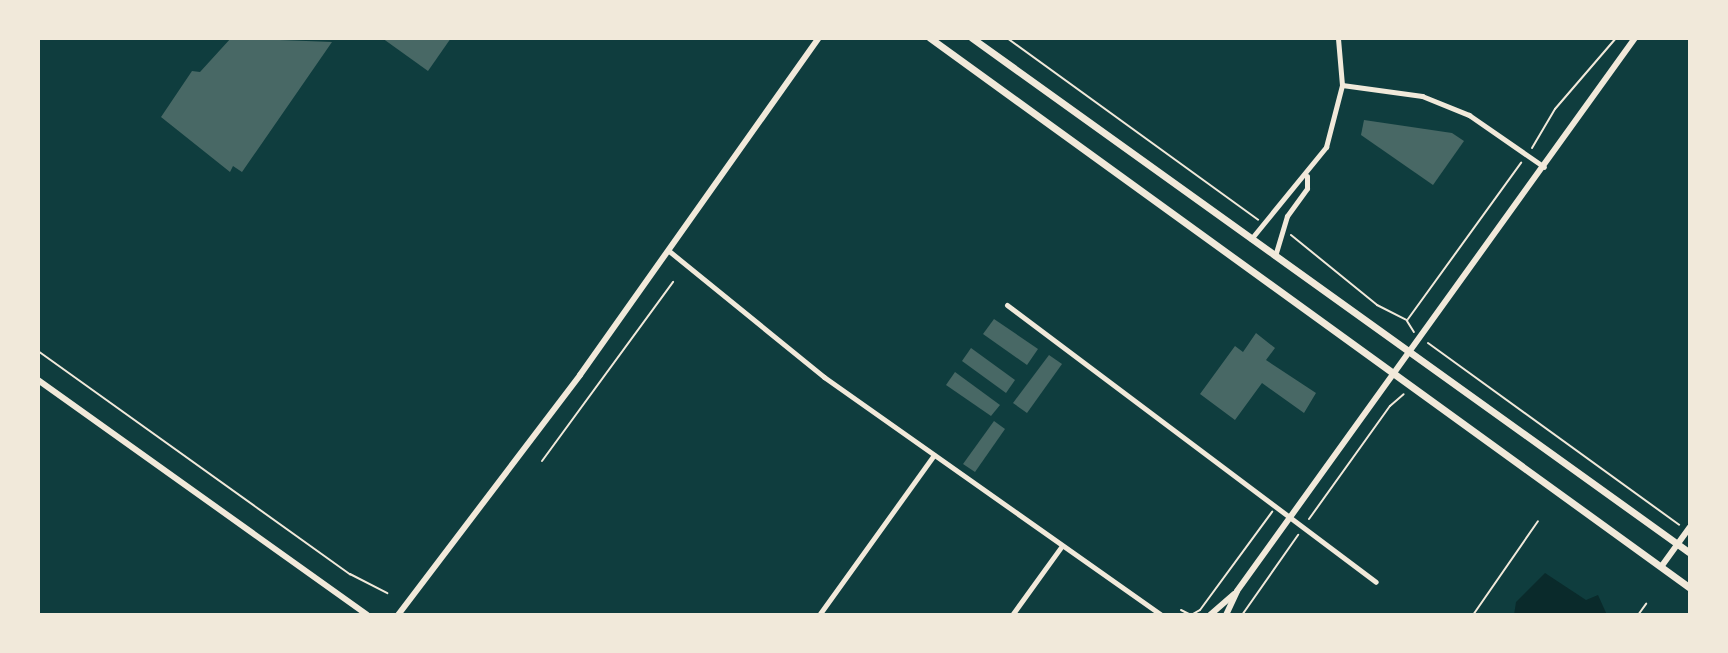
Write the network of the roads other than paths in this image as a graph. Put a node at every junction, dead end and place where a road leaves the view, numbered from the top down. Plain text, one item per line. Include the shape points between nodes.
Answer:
1 (819, 38) edge
2 (930, 38) edge
3 (972, 38) edge
4 (1338, 38) edge
5 (1635, 38) edge
6 (1342, 85) junction
7 (1544, 168) junction
8 (1307, 176) junction
9 (1251, 239) junction
10 (669, 251) junction
11 (1275, 256) junction
12 (1007, 305) dead end
13 (1413, 353) junction
14 (1397, 376) junction
15 (38, 380) edge
16 (934, 455) junction
17 (1291, 517) junction
18 (1690, 527) edge
19 (1678, 545) junction
20 (1061, 547) junction
21 (1690, 553) edge
22 (1661, 567) junction
23 (1376, 582) dead end
24 (1690, 588) edge
25 (1237, 591) junction
26 (367, 615) edge
27 (398, 615) edge
28 (819, 615) edge
29 (1012, 615) edge
30 (1161, 615) edge
31 (1210, 615) edge
32 (1226, 615) edge

1 - 10 main road
2 - 14 main road
3 - 9 main road
4 - 6 street
5 - 7 main road
6 - 7 street via 1422,96 1469,115
6 - 8 street via 1326,147
7 - 13 main road
8 - 9 street via 1296,182
8 - 11 street via 1307,188 1287,216
9 - 11 main road
10 - 16 street via 824,377
10 - 27 main road
11 - 13 main road
12 - 17 street
13 - 14 main road
13 - 19 main road
14 - 17 main road
14 - 22 main road
15 - 26 main road
16 - 20 street
16 - 28 street
17 - 23 street
17 - 25 main road
18 - 19 main road
19 - 21 main road
19 - 22 main road
20 - 29 street
20 - 30 street
22 - 24 main road
25 - 31 main road
25 - 32 main road

